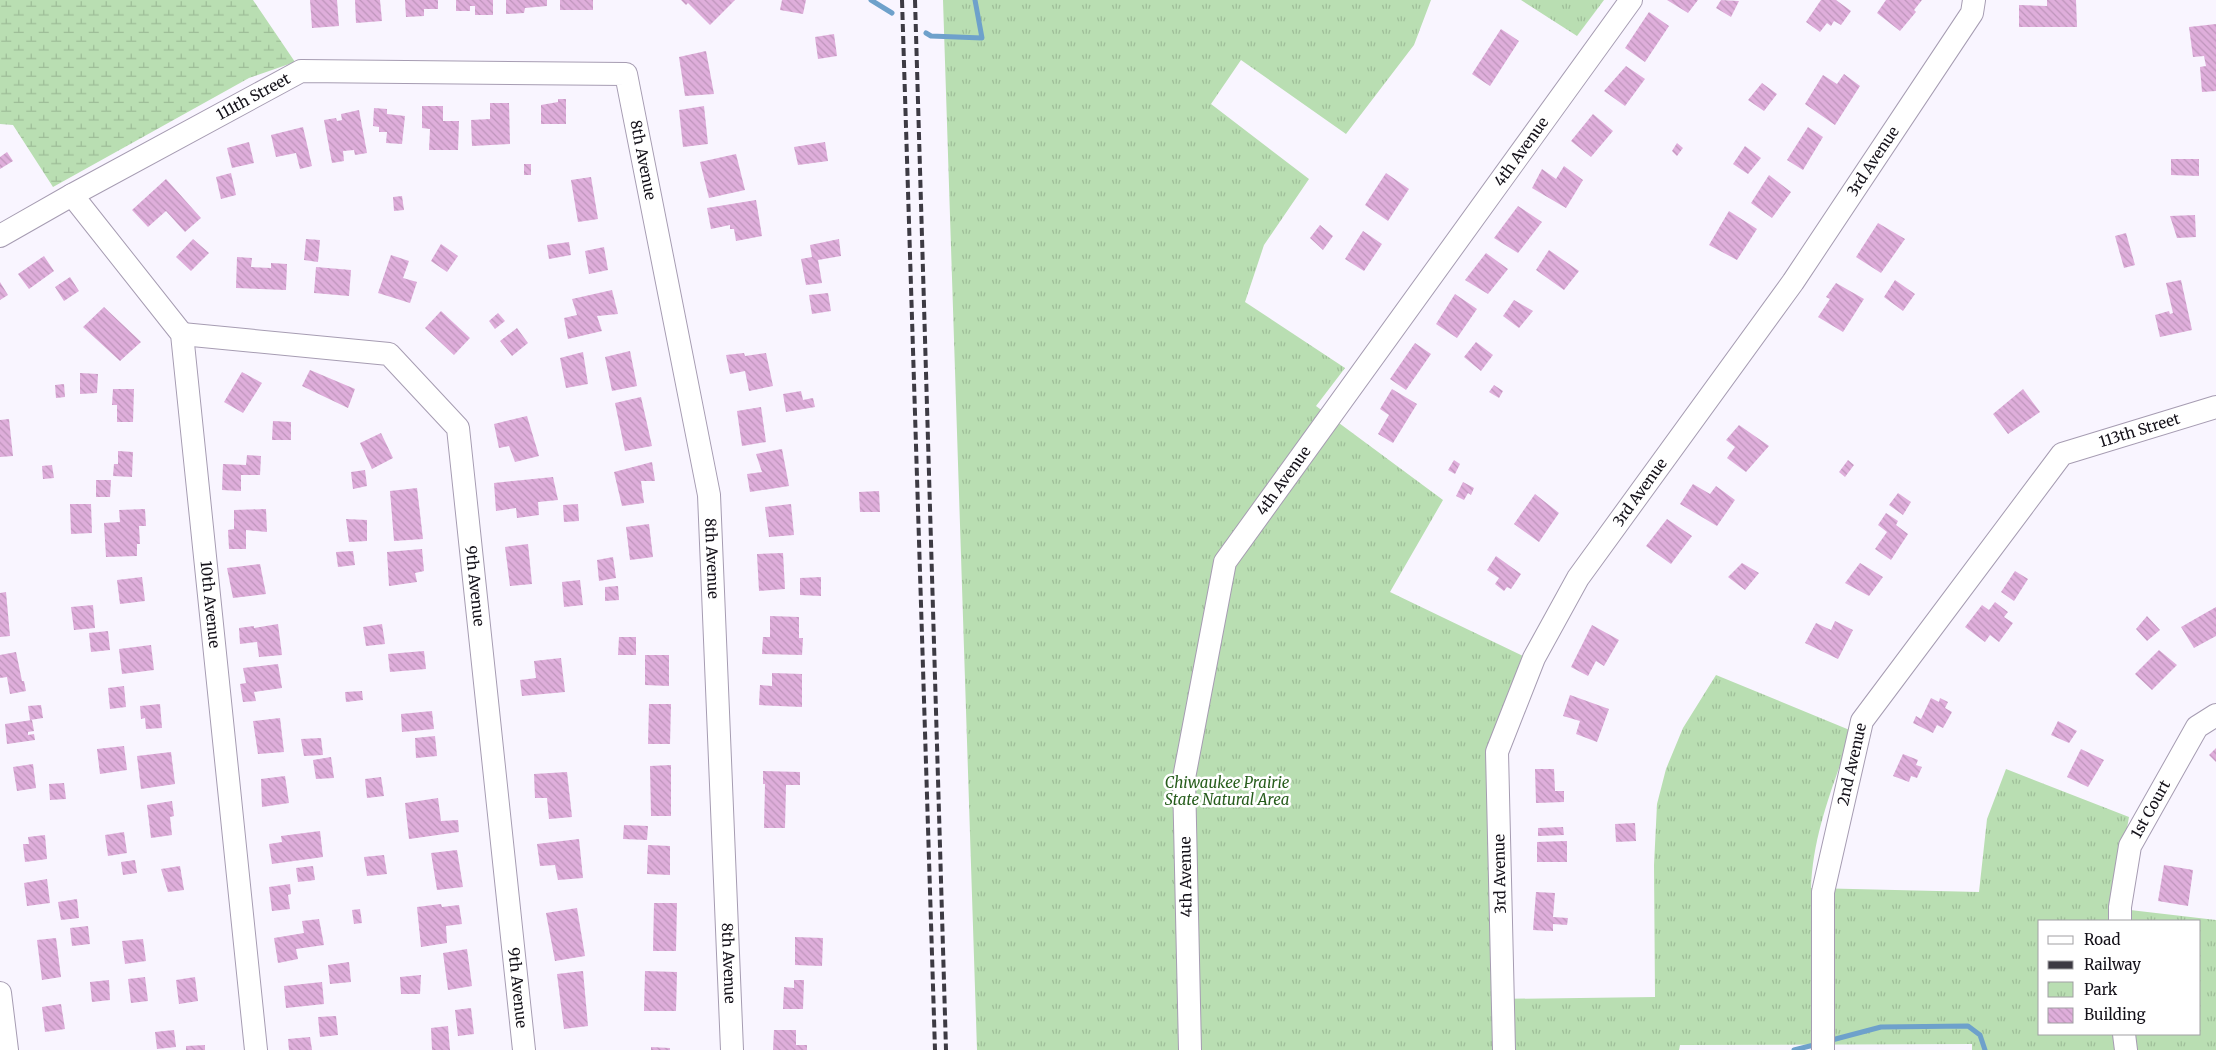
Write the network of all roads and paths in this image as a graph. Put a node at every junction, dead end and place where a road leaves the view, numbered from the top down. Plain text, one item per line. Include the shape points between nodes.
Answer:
1 (1631, 0) edge
2 (1974, 0) edge
3 (626, 74) joint
4 (72, 195) junction
5 (0, 236) edge
6 (182, 334) junction
7 (2216, 407) edge
8 (2062, 454) joint
9 (2216, 715) edge
10 (2120, 920) edge
11 (0, 993) edge
12 (2124, 1035) edge
13 (7, 1050) edge
14 (256, 1050) edge
15 (524, 1050) edge
16 (732, 1050) edge
17 (1190, 1050) edge
18 (1504, 1050) edge
19 (1823, 1050) edge
20 (2126, 1050) edge

1 - 17 street, 4th Avenue via 1225,562 1184,778
2 - 18 street, 3rd Avenue via 1972,13 1793,282 1578,578 1534,658 1497,752
3 - 4 street, 111th Street via 301,70
3 - 16 street, 8th Avenue via 709,495
4 - 5 street, 111th Street
4 - 6 street
6 - 14 street, 10th Avenue
6 - 15 street, 9th Avenue via 389,354 458,428
7 - 8 street, 113th Street
8 - 19 street, 2nd Avenue via 1862,721 1823,892
9 - 10 street, 1st Court via 2197,727 2130,846
11 - 13 street
12 - 20 street

